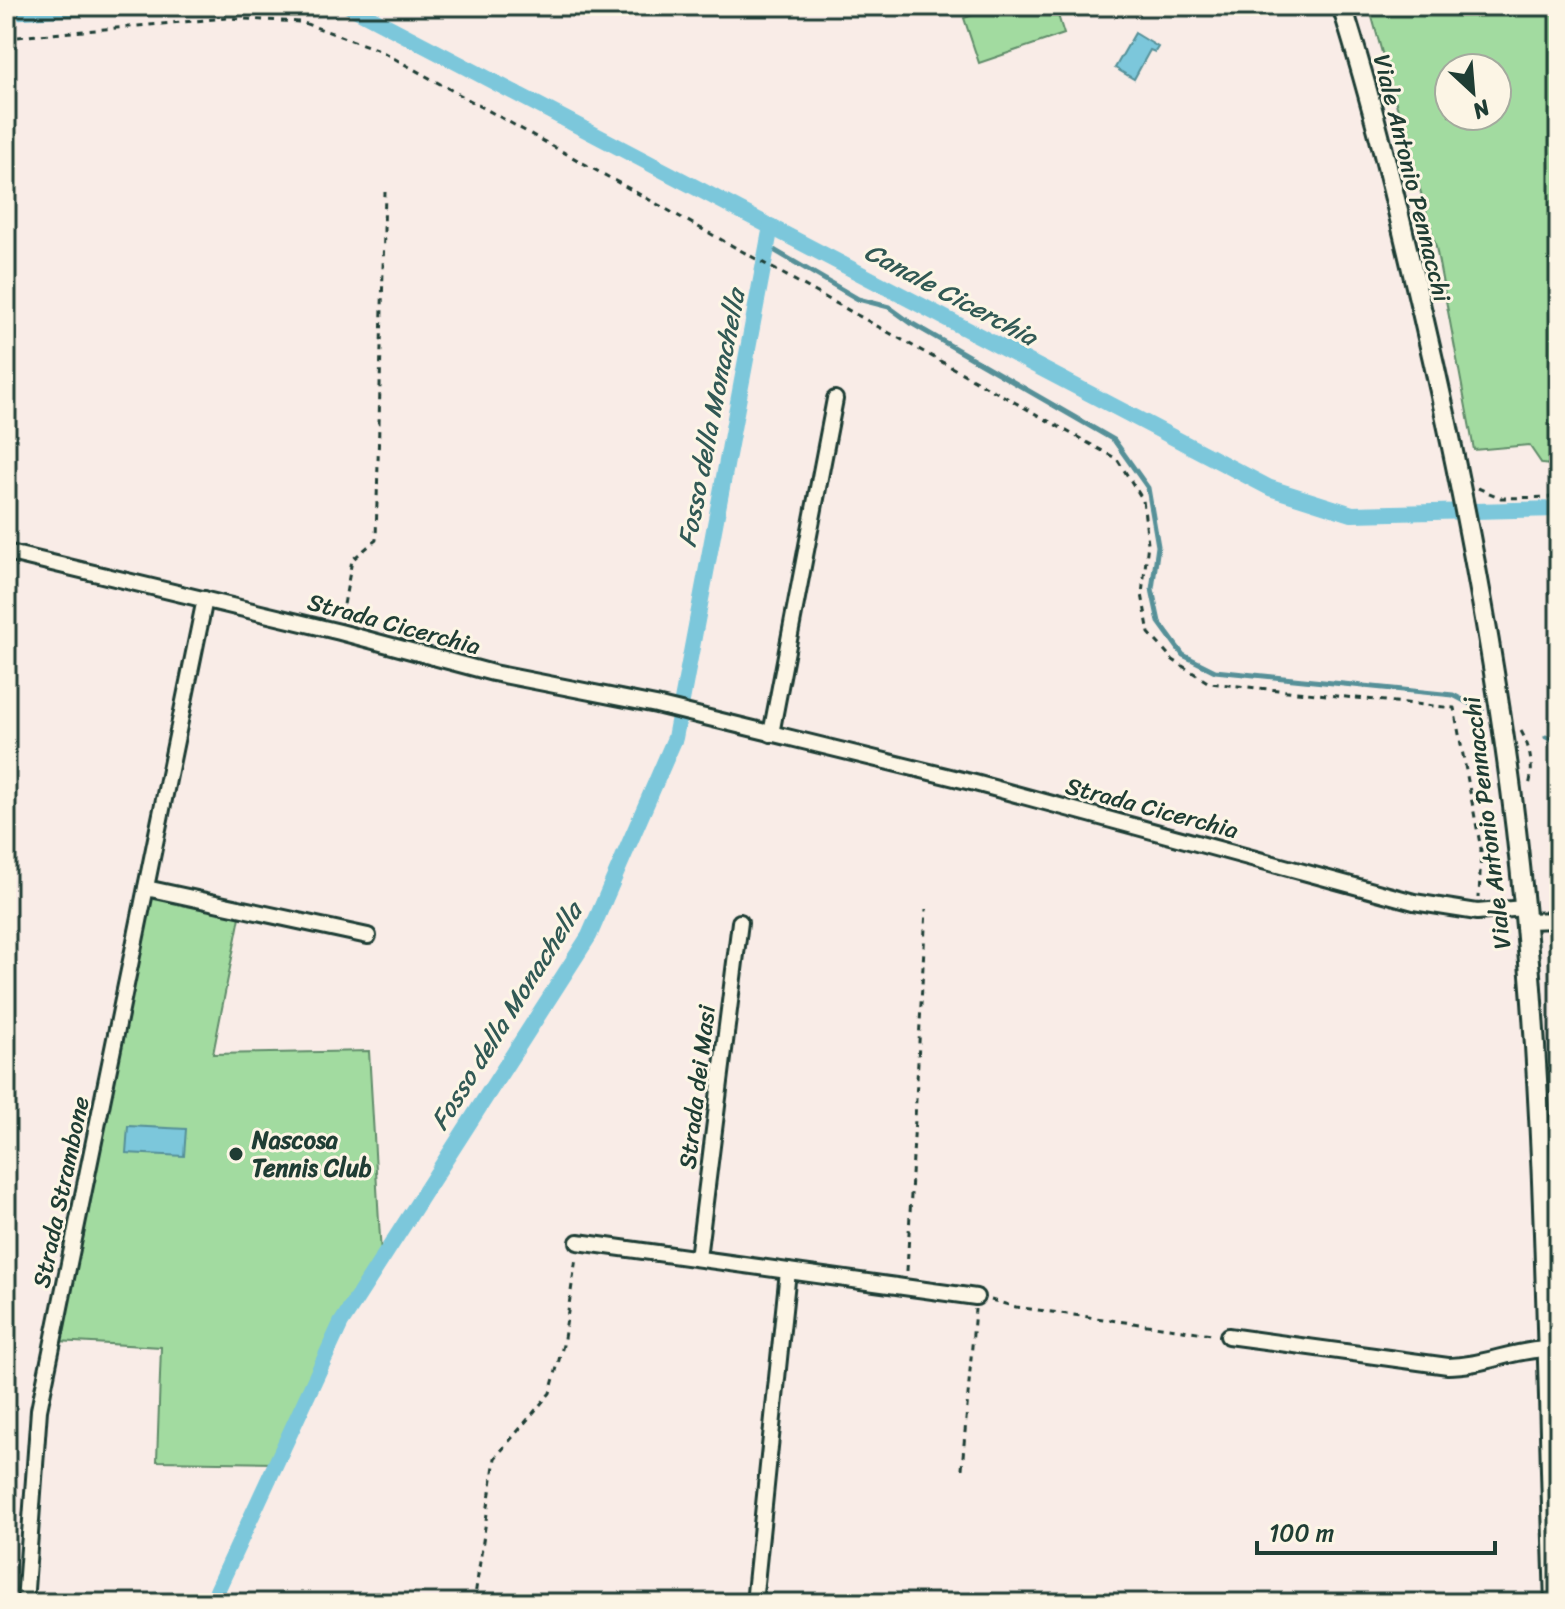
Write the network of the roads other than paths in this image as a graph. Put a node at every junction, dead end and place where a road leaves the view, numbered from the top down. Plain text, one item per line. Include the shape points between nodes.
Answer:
1 (1342, 6) edge
2 (835, 399) dead end
3 (6, 552) edge
4 (205, 599) junction
5 (771, 734) junction
6 (146, 888) junction
7 (1524, 914) junction
8 (1559, 920) edge
9 (740, 922) dead end
10 (368, 936) dead end
11 (578, 1242) road end
12 (698, 1258) junction
13 (788, 1271) junction
14 (976, 1297) road end
15 (1228, 1336) road end
16 (1547, 1349) junction
17 (25, 1603) edge
18 (754, 1603) edge
19 (1555, 1603) edge

1 - 7 main road, Viale Antonio Pennacchi via 1469,489 1472,545 1500,712
2 - 5 street
3 - 4 street, Strada Cicerchia
4 - 5 street, Strada Cicerchia via 501,675
4 - 6 street, Strada Strambone
5 - 7 street, Strada Cicerchia via 975,783 1414,902
6 - 10 street
6 - 17 street, Strada Strambone via 39,1410
7 - 8 street, Strada Cicerchia
7 - 16 main road, Viale Antonio Pennacchi
9 - 12 street, Strada dei Masi
11 - 12 street
12 - 13 street
13 - 14 street
13 - 18 street
15 - 16 street via 1448,1366
16 - 19 main road, Viale Antonio Pennacchi

